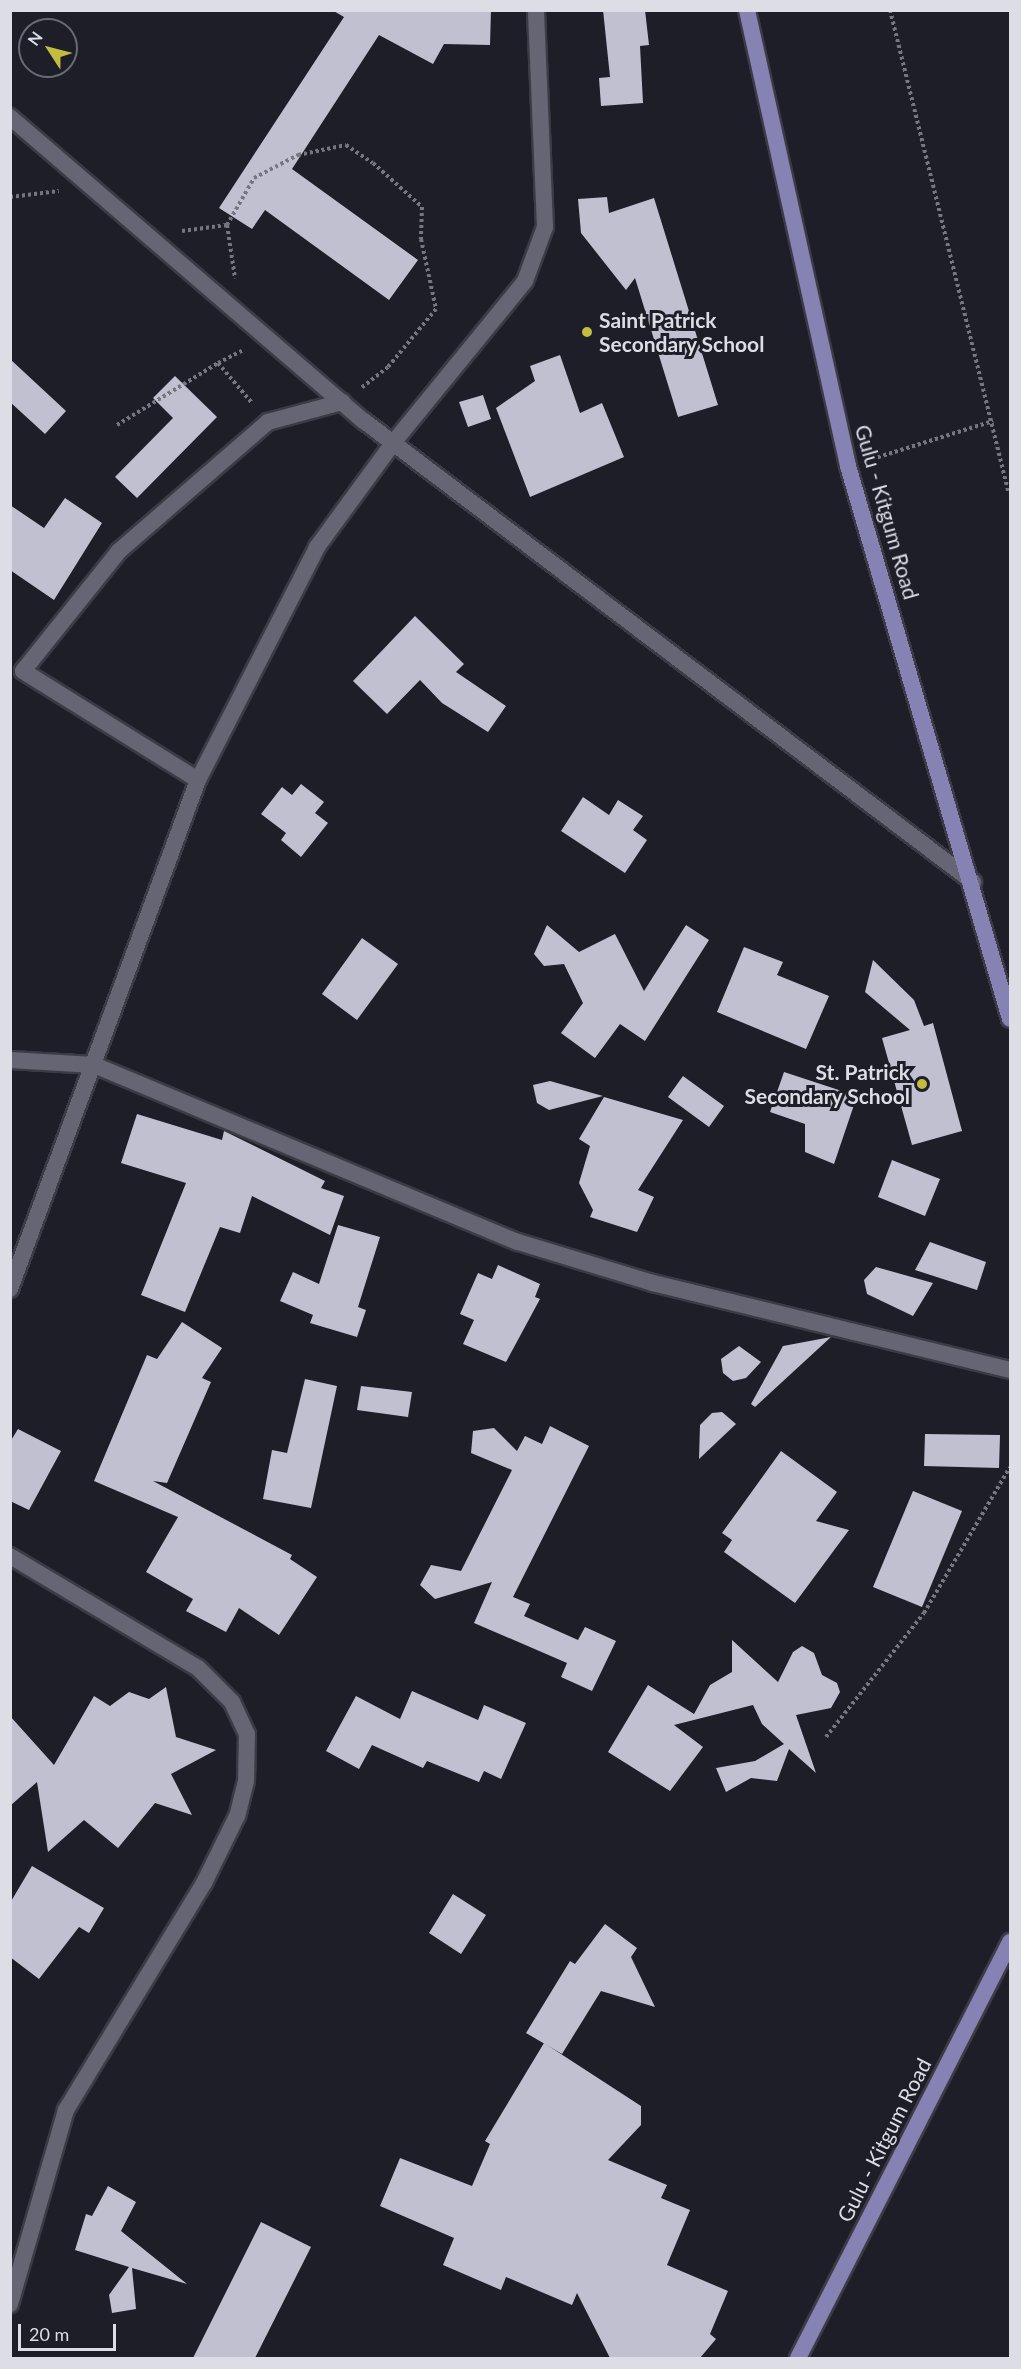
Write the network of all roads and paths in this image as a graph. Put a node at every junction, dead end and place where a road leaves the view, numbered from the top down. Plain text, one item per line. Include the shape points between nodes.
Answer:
1 (536, 10) edge
2 (747, 10) edge
3 (890, 10) edge
4 (10, 117) edge
5 (90, 185) junction
6 (10, 197) edge
7 (227, 225) junction
8 (146, 236) junction
9 (236, 312) junction
10 (342, 402) junction
11 (993, 421) junction
12 (268, 422) junction
13 (117, 425) dead end
14 (393, 443) junction
15 (848, 466) junction
16 (1008, 491) dead end
17 (198, 780) junction
18 (972, 882) junction
19 (1011, 1019) edge
20 (10, 1060) edge
21 (94, 1065) junction
22 (10, 1289) edge
23 (1011, 1370) edge
24 (1011, 1467) edge
25 (10, 1556) edge
26 (826, 1737) dead end
27 (1011, 1942) edge
28 (10, 2304) edge
29 (798, 2358) edge

1 - 14 street via 545,227 525,281
2 - 15 main road, Gulu - Kitgum Road
3 - 11 path
4 - 5 street
5 - 6 path
5 - 8 street
7 - 8 path
7 - 9 path
7 - 10 path via 254,178 298,155 346,145 422,207 421,238 436,309 388,367
8 - 9 street
9 - 10 street
10 - 12 street
10 - 14 street
11 - 15 path
11 - 16 path
12 - 13 path via 218,363
12 - 17 street via 119,551 23,672
14 - 17 street via 317,547
14 - 18 street
15 - 18 main road, Gulu - Kitgum Road
17 - 21 street
18 - 19 main road, Gulu - Kitgum Road
20 - 21 street
21 - 22 street
21 - 23 street via 518,1242 653,1283
24 - 26 path via 924,1613
25 - 28 street via 198,1668 232,1702 247,1734 246,1781 237,1816 204,1883 66,2110
27 - 29 main road, Gulu - Kitgum Road

